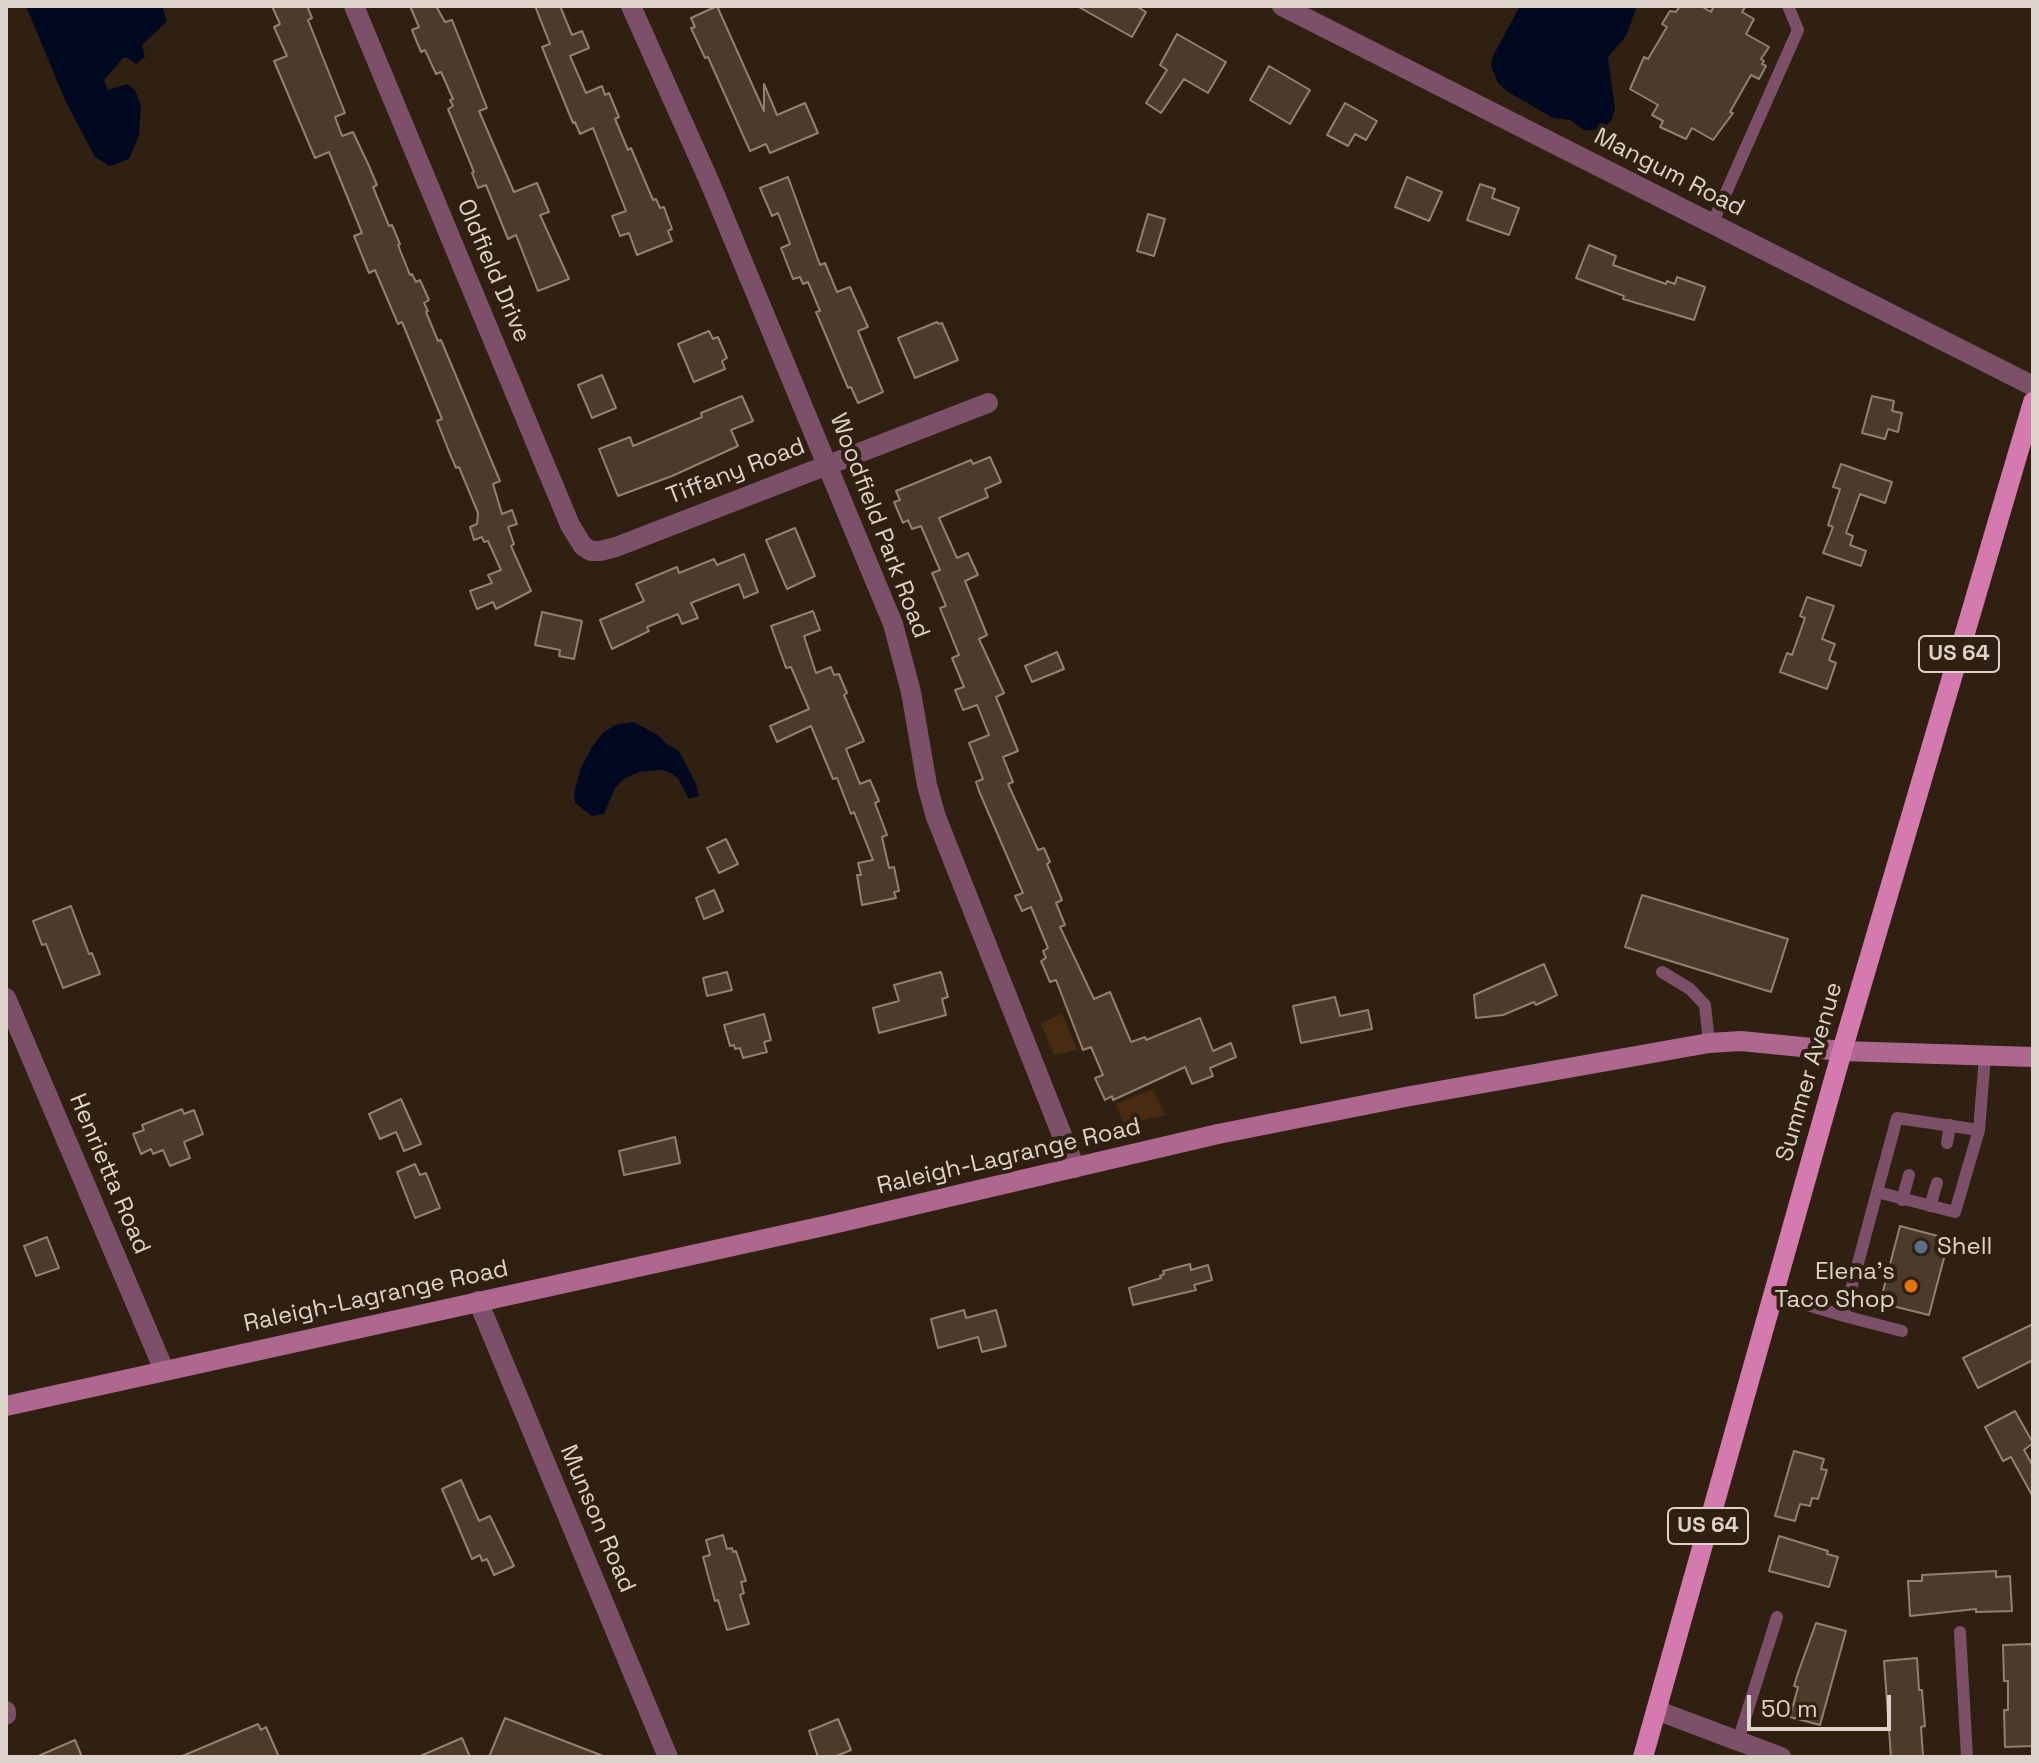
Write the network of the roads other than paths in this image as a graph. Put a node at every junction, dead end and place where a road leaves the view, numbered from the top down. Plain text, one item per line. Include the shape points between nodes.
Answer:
1 (354, 6) edge
2 (631, 6) edge
3 (1282, 6) edge
4 (1788, 6) edge
5 (1712, 224) junction
6 (2033, 386) edge
7 (2033, 402) edge
8 (988, 403) dead end
9 (2029, 432) edge
10 (827, 465) junction
11 (591, 551) joint
12 (1662, 972) dead end
13 (6, 998) edge
14 (1709, 1043) junction
15 (1842, 1051) junction
16 (1985, 1056) junction
17 (2033, 1057) edge
18 (1923, 1121) junction
19 (1950, 1125) junction
20 (1979, 1130) junction
21 (1919, 1137) dead end
22 (1947, 1143) dead end
23 (1075, 1168) junction
24 (1909, 1175) dead end
25 (1937, 1183) dead end
26 (1877, 1192) junction
27 (1902, 1200) junction
28 (1930, 1206) junction
29 (1774, 1295) junction
30 (478, 1301) junction
31 (1844, 1316) junction
32 (1902, 1331) dead end
33 (164, 1370) junction
34 (6, 1406) edge
35 (1777, 1617) dead end
36 (1960, 1632) dead end
37 (1656, 1710) junction
38 (1749, 1748) edge
39 (668, 1757) edge
40 (1643, 1757) edge
41 (1781, 1757) edge
42 (1967, 1757) edge

1 - 11 street, Oldfield Drive via 570,525
2 - 10 street, Woodfield Park Road
3 - 5 street, Mangum Road
4 - 5 lane via 1798,30
5 - 6 street, Mangum Road
7 - 9 main road, Summer Avenue / US 64
8 - 10 street, Tiffany Road
9 - 15 main road, Summer Avenue / US 64
10 - 11 street, Tiffany Road via 616,547
10 - 23 street, Woodfield Park Road via 898,637 927,785 945,845
12 - 14 lane via 1705,1005
13 - 33 street, Henrietta Road
14 - 15 main road, Raleigh-Lagrange Road
14 - 23 main road, Raleigh-Lagrange Road via 1390,1100
15 - 16 main road, Raleigh-Lagrange Road
15 - 29 main road, Summer Avenue / US 64
16 - 17 main road, Raleigh-Lagrange Road
16 - 20 lane
18 - 19 lane
18 - 21 lane
18 - 26 lane via 1897,1118
19 - 20 lane
19 - 22 lane
20 - 28 lane via 1955,1212
23 - 30 main road, Raleigh-Lagrange Road
24 - 27 lane
25 - 28 lane
26 - 27 lane
26 - 31 lane
27 - 28 lane
29 - 31 lane
29 - 37 main road, Summer Avenue / US 64
30 - 33 main road, Raleigh-Lagrange Road
30 - 39 street, Munson Road
31 - 32 lane
33 - 34 main road, Raleigh-Lagrange Road
35 - 38 lane
36 - 42 lane
37 - 38 street
37 - 40 main road, Summer Avenue / US 64
38 - 41 street

